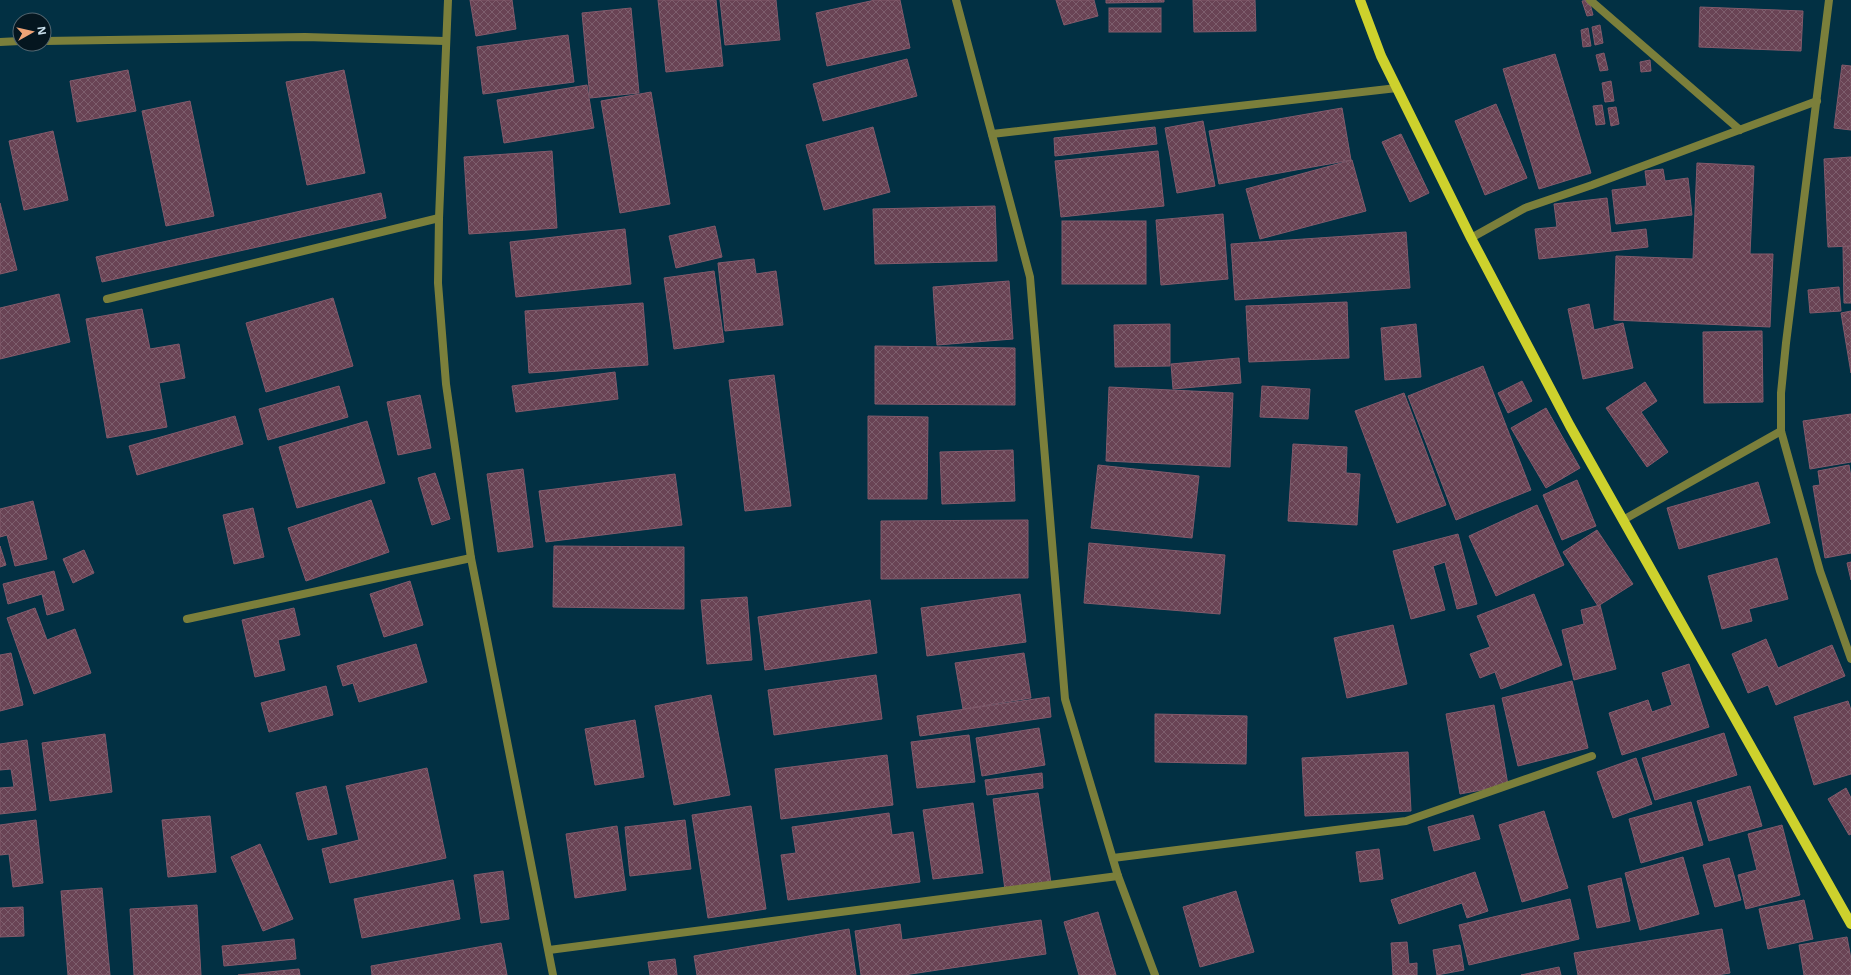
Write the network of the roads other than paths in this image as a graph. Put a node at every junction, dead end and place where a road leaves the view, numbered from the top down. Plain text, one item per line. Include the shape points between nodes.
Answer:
1 (448, 0) edge
2 (956, 0) edge
3 (1360, 0) edge
4 (1590, 0) edge
5 (1829, 0) edge
6 (445, 40) junction
7 (12, 41) edge
8 (52, 41) edge
9 (0, 42) edge
10 (1397, 88) junction
11 (1817, 101) junction
12 (1740, 130) junction
13 (992, 134) junction
14 (439, 218) junction
15 (1471, 238) junction
16 (107, 299) dead end
17 (1781, 431) junction
18 (1623, 520) junction
19 (471, 558) junction
20 (187, 619) dead end
21 (1851, 659) edge
22 (1592, 756) dead end
23 (1113, 858) junction
24 (1118, 876) junction
25 (1850, 919) edge
26 (549, 950) junction
27 (553, 975) edge
28 (1155, 975) edge

1 - 6 street
2 - 13 street
3 - 10 main road via 1381,56
4 - 12 street
5 - 11 street
6 - 8 street via 305,37
6 - 14 street
7 - 9 street
10 - 13 street
10 - 15 main road
11 - 12 street
11 - 17 street via 1786,344
12 - 15 street via 1525,208
13 - 23 street via 1030,277 1065,699
14 - 16 street
14 - 19 street via 438,284 446,384
15 - 18 main road via 1570,426
17 - 18 street
17 - 21 street via 1820,571
18 - 25 main road
19 - 20 street
19 - 26 street
22 - 23 street via 1406,821
23 - 24 street
24 - 26 street
24 - 28 street
26 - 27 street

